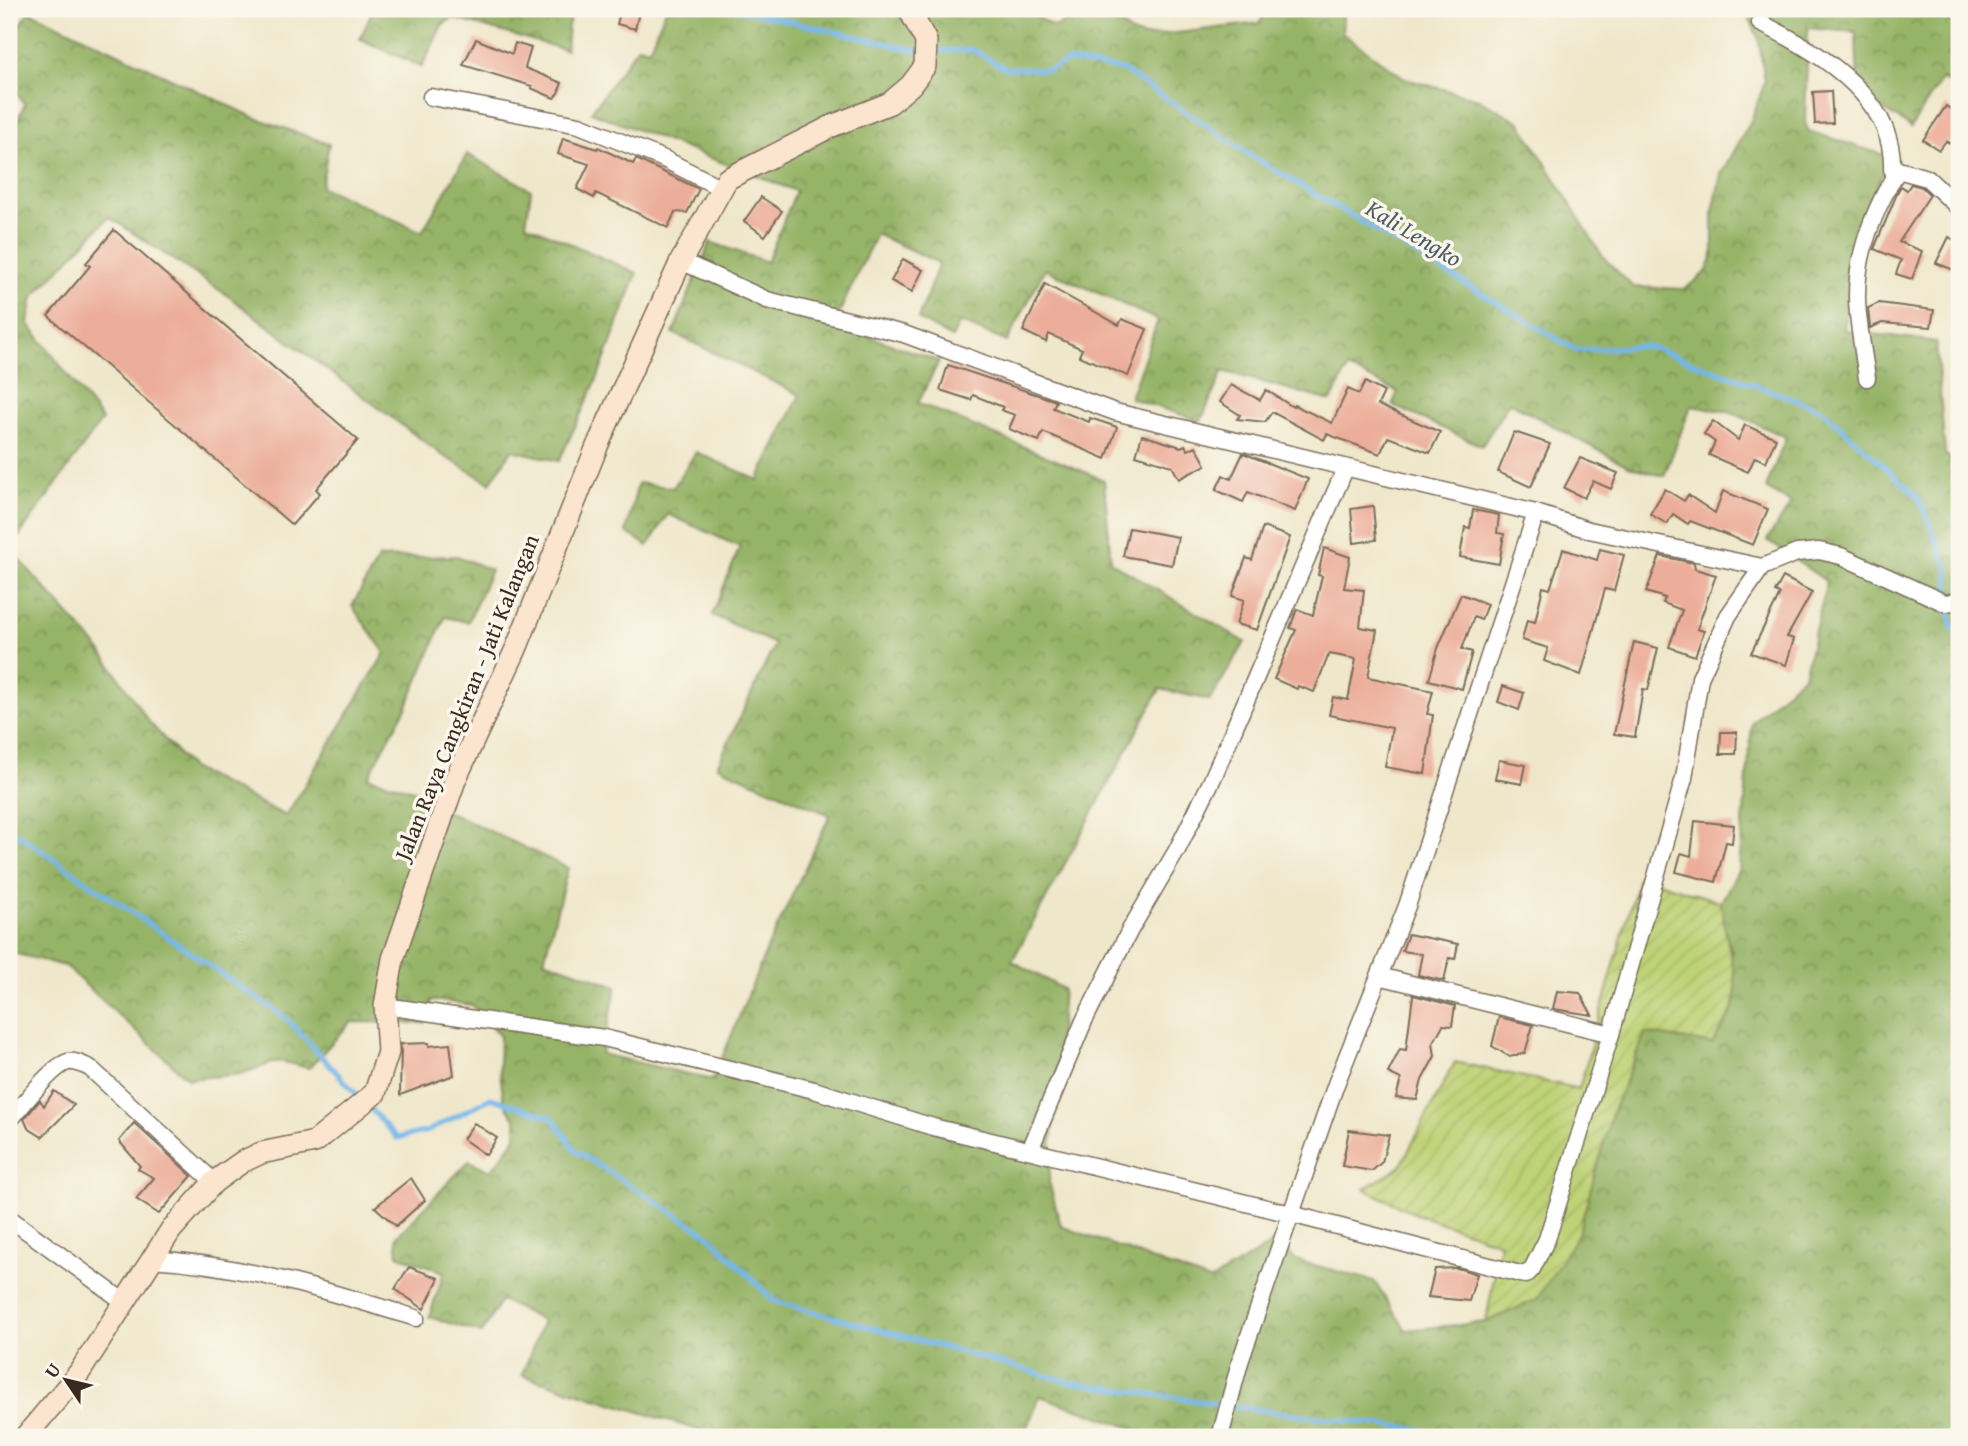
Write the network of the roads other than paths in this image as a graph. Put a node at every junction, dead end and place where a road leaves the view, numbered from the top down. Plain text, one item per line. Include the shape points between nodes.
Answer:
1 (909, 9) edge
2 (1760, 23) dead end
3 (431, 97) dead end
4 (1898, 170) junction
5 (721, 188) junction
6 (1959, 208) edge
7 (681, 261) junction
8 (1867, 378) dead end
9 (1345, 468) junction
10 (1536, 513) junction
11 (1762, 567) junction
12 (1954, 603) edge
13 (1379, 976) junction
14 (385, 1006) junction
15 (1611, 1034) junction
16 (9, 1121) edge
17 (1030, 1150) junction
18 (214, 1182) junction
19 (1291, 1214) junction
20 (9, 1218) edge
21 (150, 1259) junction
22 (123, 1301) junction
23 (416, 1318) dead end
24 (25, 1437) edge
25 (1220, 1437) edge

1 - 5 street, Jalan Raya Cangkiran - Jati Kalangan via 926,41 925,66 904,92 890,103 735,173
2 - 4 street via 1793,38 1852,83 1875,112 1889,139 1892,169
3 - 5 street via 579,125
4 - 6 street via 1927,178
4 - 8 street via 1866,235 1858,272 1857,312
5 - 7 street, Jalan Raya Cangkiran - Jati Kalangan
7 - 9 street via 767,300 904,334 1115,412
7 - 14 street, Jalan Raya Cangkiran - Jati Kalangan via 598,444 516,649 455,780 397,947
9 - 10 street
9 - 17 street via 1212,780 1084,1021
10 - 11 street via 1589,530
10 - 13 street via 1407,906
11 - 12 street via 1797,553 1819,551
11 - 15 street via 1728,615 1700,678 1684,778
13 - 15 street
13 - 19 street
14 - 17 street via 604,1038
14 - 18 street, Jalan Raya Cangkiran - Jati Kalangan via 388,1052 375,1093 315,1142 261,1153
15 - 19 street via 1546,1239 1525,1275
16 - 18 street via 57,1069 68,1062 79,1063 90,1068
17 - 19 street
18 - 21 street, Jalan Raya Cangkiran - Jati Kalangan
19 - 25 street via 1240,1362
20 - 22 street
21 - 22 street, Jalan Raya Cangkiran - Jati Kalangan
21 - 23 street via 247,1270
22 - 24 street, Jalan Raya Cangkiran - Jati Kalangan via 79,1373

